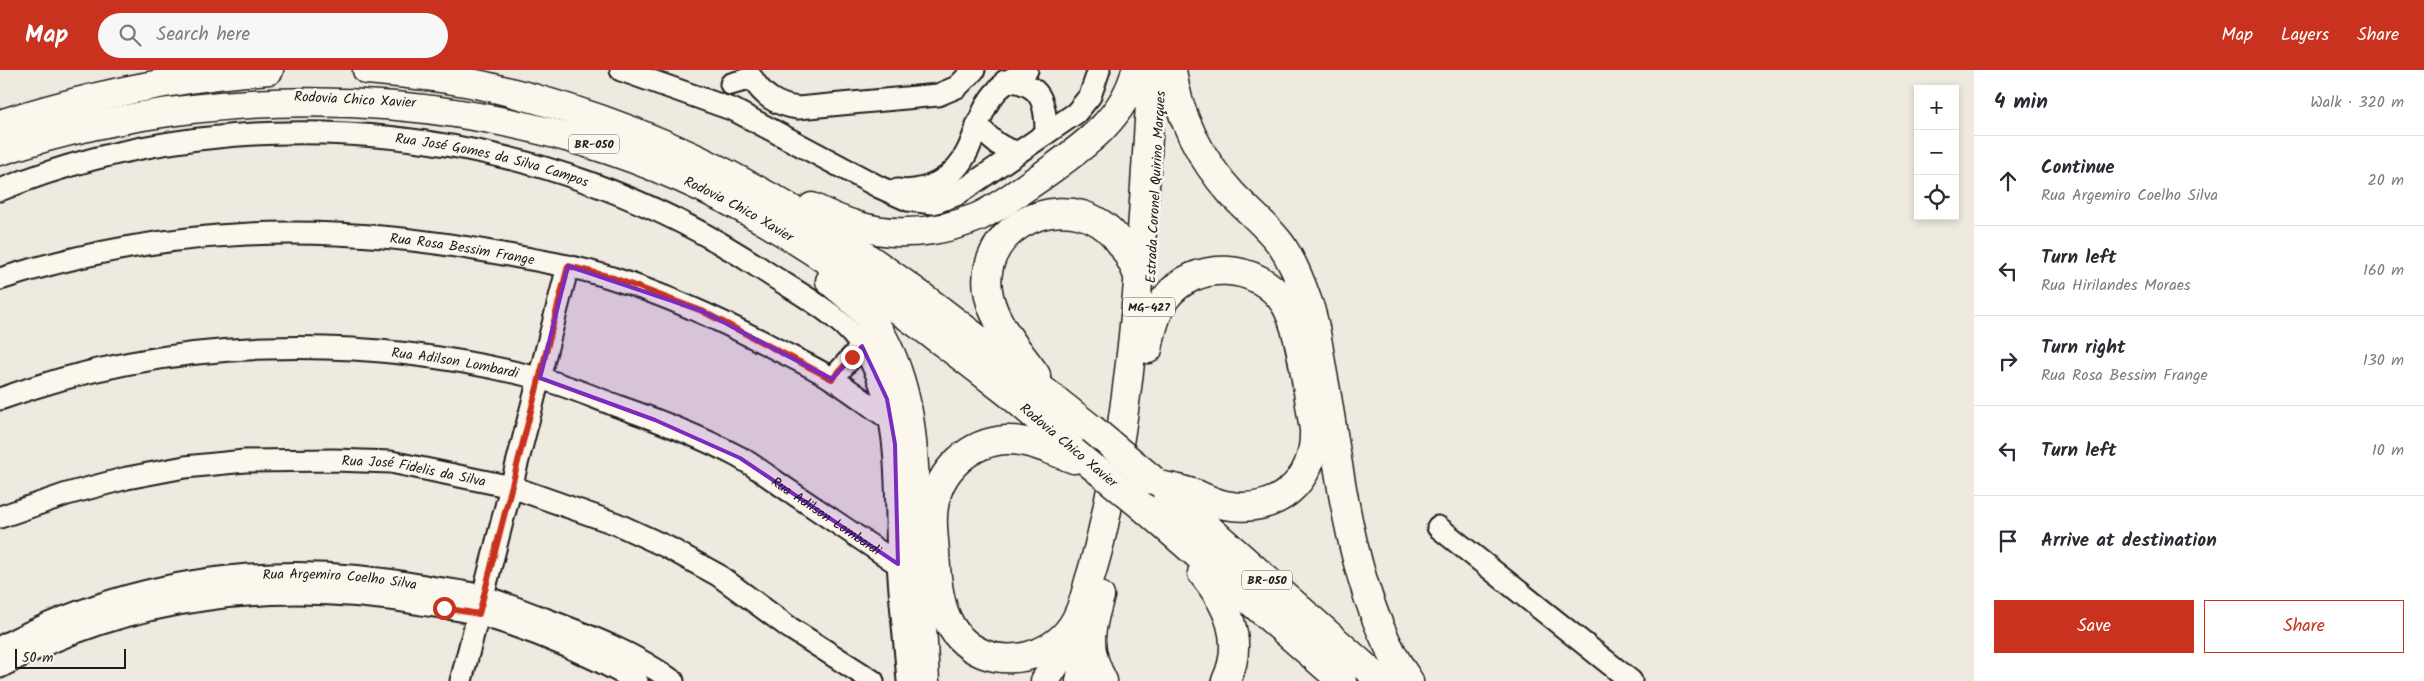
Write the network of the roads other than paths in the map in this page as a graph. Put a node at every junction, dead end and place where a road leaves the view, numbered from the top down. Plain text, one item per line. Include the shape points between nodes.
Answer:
1 (269, 70) edge
2 (367, 70) edge
3 (622, 70) edge
4 (974, 70) edge
5 (1027, 70) edge
6 (1099, 70) edge
7 (1136, 70) edge
8 (1152, 70) edge
9 (1161, 70) edge
10 (1172, 70) edge
11 (731, 77) edge
12 (1005, 82) junction
13 (734, 110) junction
14 (0, 124) edge
15 (977, 125) junction
16 (1046, 133) junction
17 (0, 151) edge
18 (1019, 152) junction
19 (711, 166) junction
20 (678, 176) junction
21 (879, 187) junction
22 (0, 190) edge
23 (568, 266) junction
24 (0, 279) edge
25 (1140, 280) junction
26 (862, 346) junction
27 (1148, 349) junction
28 (540, 378) junction
29 (832, 379) junction
30 (1052, 398) junction
31 (0, 399) edge
32 (892, 421) junction
33 (1097, 469) junction
34 (1156, 482) junction
35 (512, 487) junction
36 (0, 517) edge
37 (1438, 526) dead end
38 (1165, 527) junction
39 (1110, 538) junction
40 (898, 564) junction
41 (481, 606) junction
42 (1084, 624) junction
43 (3, 664) edge
44 (1632, 680) edge
45 (461, 681) edge
46 (637, 681) edge
47 (674, 681) edge
48 (873, 681) edge
49 (908, 681) edge
50 (925, 681) edge
51 (1045, 681) edge
52 (1080, 681) edge
53 (1103, 681) edge
54 (1226, 681) edge
55 (1342, 681) edge
56 (1381, 681) edge
57 (1409, 681) edge

1 - 14 main road via 171,80 111,92
2 - 19 main road, Rodovia Chico Xavier / BR-050 via 496,88 626,128
3 - 13 street
4 - 11 street via 957,87 938,95 798,108 785,106 762,94 752,78
5 - 12 street
6 - 16 street via 1084,106
7 - 19 main road via 1118,109 1088,143 1005,202 977,217 936,229 906,233 881,231 838,220 782,192
8 - 25 main road, Estrada Coronel Quirino Marques / MG-427
9 - 27 main road, Estrada Coronel Quirino Marques / MG-427
10 - 57 main road via 1180,105 1198,146 1226,186 1282,246 1307,298 1348,516 1364,582 1386,640
11 - 13 street
12 - 15 street via 992,97
12 - 16 street via 1019,83 1040,96 1046,109
13 - 21 street
15 - 18 street via 997,144
15 - 21 street via 963,159 939,183 904,191
16 - 18 street
17 - 20 main road, Rodovia Chico Xavier / BR-050 via 55,133 171,106 239,97 356,97 422,102 546,128
18 - 21 street via 944,200 920,203
19 - 30 main road, Rodovia Chico Xavier / BR-050 via 775,200 876,265
20 - 33 main road, Rodovia Chico Xavier / BR-050 via 768,223 878,296 1007,392
20 - 50 main road via 763,230 821,273 865,313 886,344 903,385 912,428
22 - 26 street, Rua José Gomes da Silva Campos via 89,161 164,144 243,135 309,133 438,143 530,164 589,182 684,223 748,259 832,316
23 - 24 street, Rua Rosa Bessim Frange via 441,242 302,232 253,233 201,236 121,248
23 - 28 street
23 - 29 street, Rua Rosa Bessim Frange via 611,277 702,311
25 - 30 main road via 1125,250 1111,232 1079,214 1054,211 1039,214 1025,220 999,243 988,276 988,295 996,316
25 - 39 main road, Estrada Coronel Quirino Marques / MG-427
26 - 29 street
26 - 32 street, Rua José Gomes da Silva Campos via 878,376
27 - 34 main road via 1159,308 1166,298 1189,280 1214,270 1254,277 1277,292 1292,316 1314,429 1311,456 1299,480 1290,491 1264,505 1248,508 1222,505
27 - 39 main road, Estrada Coronel Quirino Marques / MG-427 via 1137,426
28 - 31 street, Rua Adilson Lombardi via 419,354 362,348 232,349 99,369
28 - 35 street
28 - 40 street, Rua Adilson Lombardi via 655,420 740,458
29 - 32 street, Rua Rosa Bessim Frange
30 - 34 main road, Rodovia Chico Xavier / BR-050, bridge
32 - 40 street, Rua José Gomes da Silva Campos
33 - 38 main road, Rodovia Chico Xavier / BR-050, bridge
33 - 42 main road via 1036,444 1008,440 982,445 949,469 933,508 940,600 951,627 970,646 994,657 1024,657 1049,648 1066,633
34 - 56 main road, Rodovia Chico Xavier / BR-050
35 - 36 street, Rua José Fidelis da Silva via 391,462 245,461 185,467 127,478
35 - 41 street
35 - 48 street, Rua José Fidelis da Silva via 617,524 667,547 718,575 790,628
37 - 44 street
38 - 54 main road via 1210,583 1229,614 1234,649
38 - 55 main road, Rodovia Chico Xavier / BR-050
39 - 42 main road, MG-427
40 - 49 street, Rua José Gomes da Silva Campos
41 - 43 street, Rua Argemiro Coelho Silva via 325,593 240,595 138,611 48,642
41 - 45 street
41 - 46 street, Rua Argemiro Coelho Silva via 581,651
41 - 47 street, Rua Argemiro Coelho Silva via 594,637
42 - 51 main road, MG-427
42 - 52 main road, MG-427
42 - 53 main road

